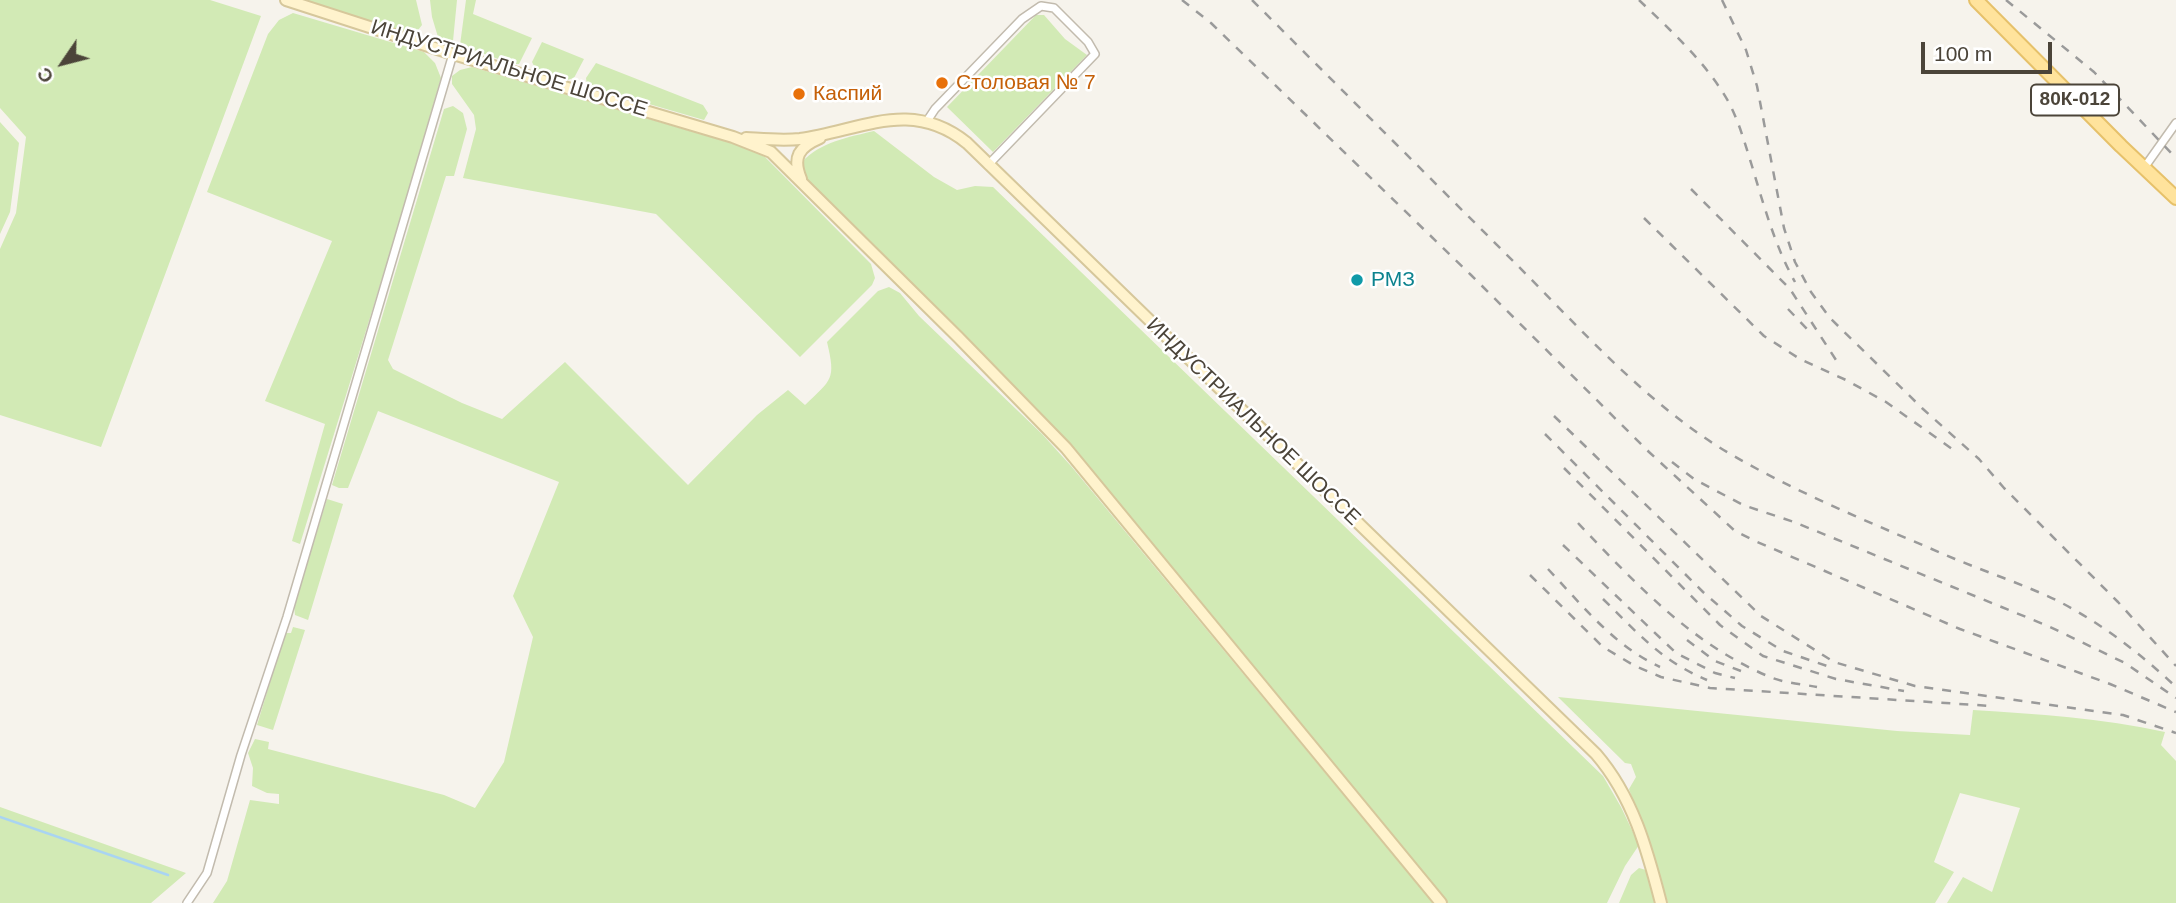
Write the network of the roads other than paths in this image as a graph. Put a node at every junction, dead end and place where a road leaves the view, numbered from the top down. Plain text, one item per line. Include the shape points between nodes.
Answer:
1 (286, 0) edge
2 (1976, 0) edge
3 (453, 54) junction
4 (927, 121) junction
5 (2176, 123) edge
6 (839, 131) junction
7 (733, 137) junction
8 (988, 165) junction
9 (2144, 168) junction
10 (805, 187) junction
11 (2176, 198) edge
12 (187, 903) edge
13 (1441, 903) edge
14 (1661, 903) edge

1 - 3 main road, ИНДУСТРИАЛЬНОЕ ШОССЕ
2 - 9 main road, 80К-012
3 - 7 main road, ИНДУСТРИАЛЬНОЕ ШОССЕ
3 - 12 street via 287,617 206,873
4 - 6 main road, ИНДУСТРИАЛЬНОЕ ШОССЕ via 892,120
4 - 8 main road, ИНДУСТРИАЛЬНОЕ ШОССЕ via 951,131
4 - 8 street via 1023,19 1041,6 1054,8 1095,54
5 - 9 street
6 - 7 main road, ИНДУСТРИАЛЬНОЕ ШОССЕ via 797,139
6 - 10 main road via 812,142 797,157
7 - 10 main road, ИНДУСТРИАЛЬНОЕ ШОССЕ via 771,152
8 - 14 main road, ИНДУСТРИАЛЬНОЕ ШОССЕ via 1596,754 1630,807 1647,848
9 - 11 main road, 80К-012
10 - 13 main road, ИНДУСТРИАЛЬНОЕ ШОССЕ via 1066,448

